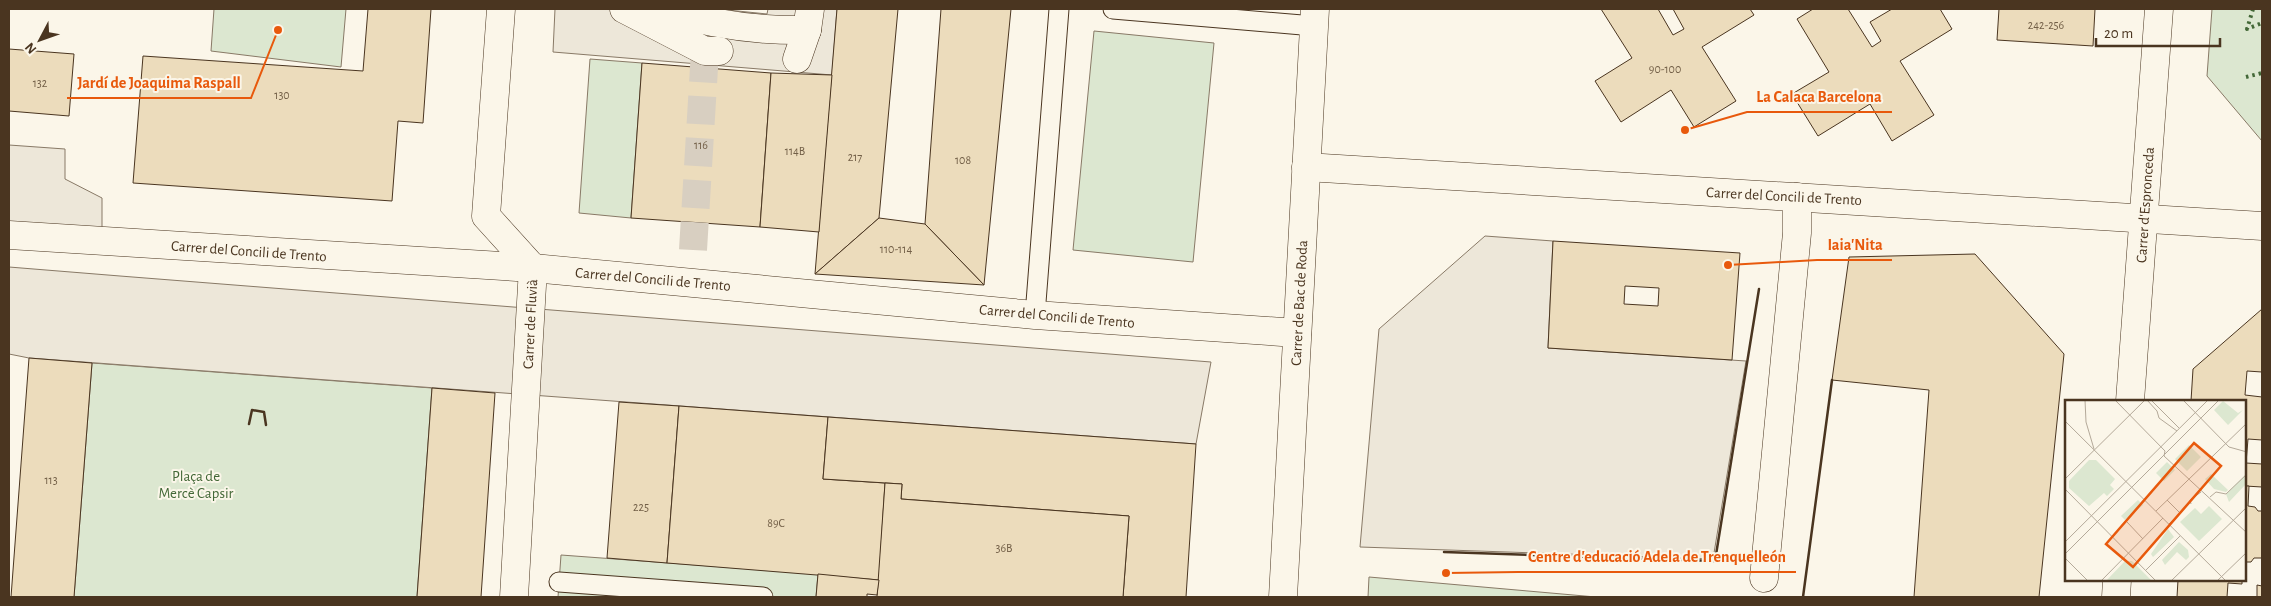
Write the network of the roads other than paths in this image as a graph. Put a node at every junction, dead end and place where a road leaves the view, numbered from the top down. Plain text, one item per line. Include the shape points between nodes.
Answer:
1 (501, 9) edge
2 (624, 9) edge
3 (660, 9) edge
4 (1060, 9) edge
5 (1113, 9) edge
6 (2159, 9) edge
7 (1314, 17) edge
8 (808, 19) edge
9 (718, 52) dead end
10 (797, 59) dead end
11 (1306, 167) junction
12 (1798, 197) junction
13 (2144, 219) junction
14 (2262, 226) edge
15 (9, 235) edge
16 (534, 268) junction
17 (1035, 315) junction
18 (1297, 334) junction
19 (2130, 400) edge
20 (1764, 578) dead end
21 (2117, 581) edge
22 (559, 582) dead end
23 (514, 597) edge
24 (763, 597) edge
25 (1283, 597) edge
26 (2116, 597) edge

1 - 16 street, Carrer de Fluvià via 486,216
2 - 9 street via 705,51
3 - 8 street via 693,19 771,30
4 - 17 lane
5 - 7 lane
6 - 13 street, Carrer d'Espronceda
7 - 11 street, Carrer de Bac de Roda
8 - 10 street
11 - 12 street, Carrer del Concili de Trento
11 - 18 street, Carrer de Bac de Roda
12 - 13 street, Carrer del Concili de Trento
12 - 20 street
13 - 14 street, Carrer del Concili de Trento
13 - 19 street, Carrer d'Espronceda
15 - 16 street, Carrer del Concili de Trento
16 - 17 street, Carrer del Concili de Trento
16 - 23 street, Carrer de Fluvià
17 - 18 street, Carrer del Concili de Trento
18 - 25 street, Carrer de Bac de Roda
21 - 26 street
22 - 24 lane

